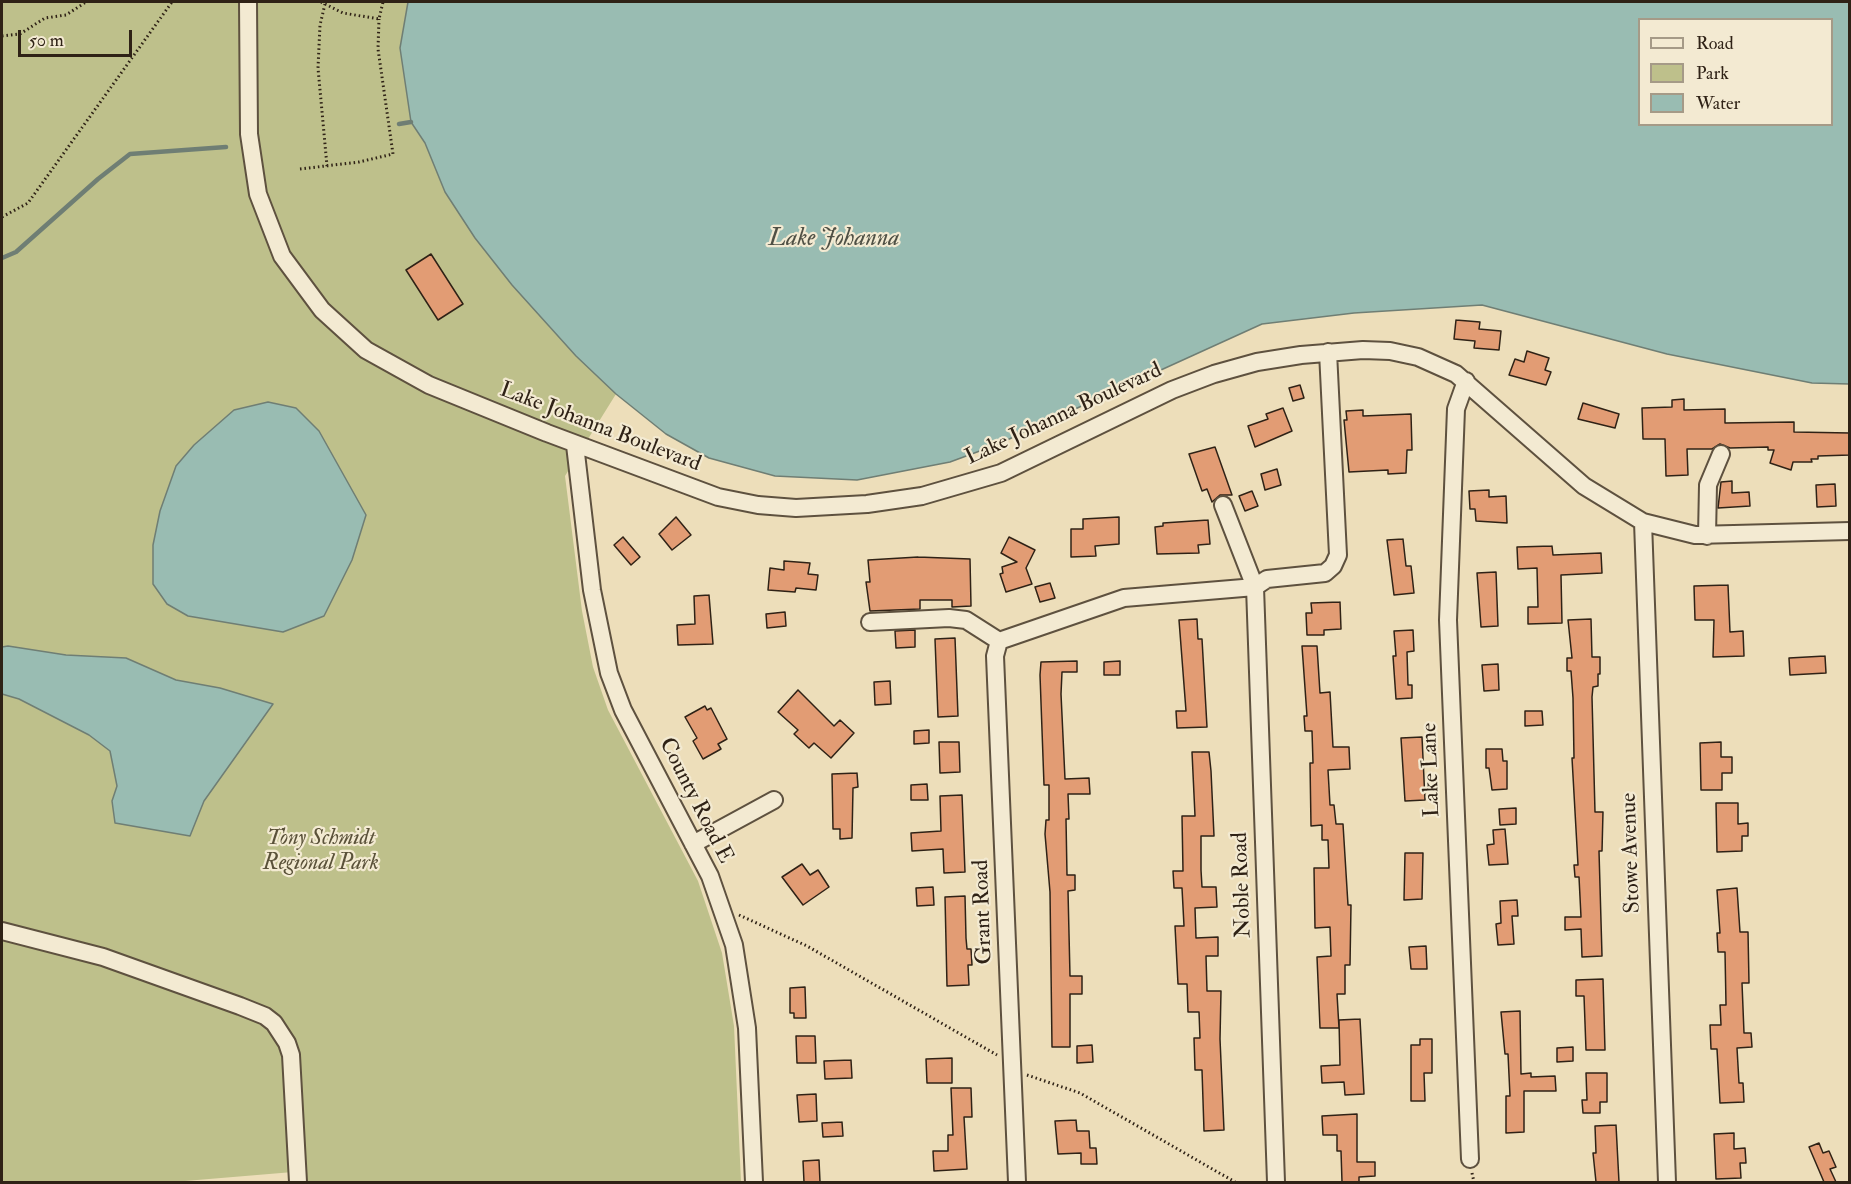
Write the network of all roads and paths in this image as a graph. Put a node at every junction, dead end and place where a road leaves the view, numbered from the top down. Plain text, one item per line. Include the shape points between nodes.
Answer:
1 (86, 2) edge
2 (172, 2) edge
3 (248, 2) edge
4 (383, 2) edge
5 (323, 3) edge
6 (380, 20) junction
7 (2, 36) edge
8 (327, 166) junction
9 (300, 169) dead end
10 (2, 217) edge
11 (1328, 351) junction
12 (1466, 381) junction
13 (576, 445) junction
14 (1721, 454) dead end
15 (1223, 505) dead end
16 (1642, 522) junction
17 (1850, 531) edge
18 (1707, 536) junction
19 (1255, 587) junction
20 (870, 622) dead end
21 (999, 641) junction
22 (774, 800) dead end
23 (693, 844) junction
24 (722, 908) junction
25 (2, 931) edge
26 (1014, 1069) junction
27 (1470, 1159) dead end
28 (298, 1182) edge
29 (754, 1182) edge
30 (1017, 1182) edge
31 (1235, 1182) edge
32 (1276, 1182) edge
33 (1667, 1182) edge

1 - 7 path via 66,15 45,18 20,34
2 - 10 path via 28,203
3 - 13 street, Lake Johanna Boulevard via 252,165 268,225 282,256 303,287 347,336 377,358 429,385
4 - 6 path
5 - 6 path via 343,13
5 - 8 path via 318,68
6 - 8 path via 378,49 393,154
8 - 9 path
11 - 12 street, Lake Johanna Boulevard via 1390,351 1418,357
11 - 13 street, Lake Johanna Boulevard via 1257,362 1214,374 1172,390 1001,473 960,487 894,501 834,507 758,505 718,497
11 - 19 street via 1338,555 1325,573 1267,579
12 - 16 street, Lake Johanna Boulevard via 1584,486
12 - 27 street, Lake Lane via 1456,409 1448,620
13 - 23 street, County Road E via 592,590 609,673 623,710
14 - 18 street via 1708,485
15 - 19 street, Noble Road
16 - 18 street, Lake Johanna Boulevard
16 - 33 street, Stowe Avenue
17 - 18 street, Lake Johanna Boulevard
19 - 21 street via 1124,598
19 - 32 street, Noble Road
20 - 21 street via 966,620
21 - 26 street, Grant Road via 995,656
22 - 23 street
23 - 24 street, County Road E
24 - 26 path via 807,946 976,1042
24 - 29 street, County Road E via 734,945 746,1013
25 - 28 street via 103,957 265,1016 280,1032 291,1055
26 - 30 street, Grant Road
26 - 31 path via 1080,1092

